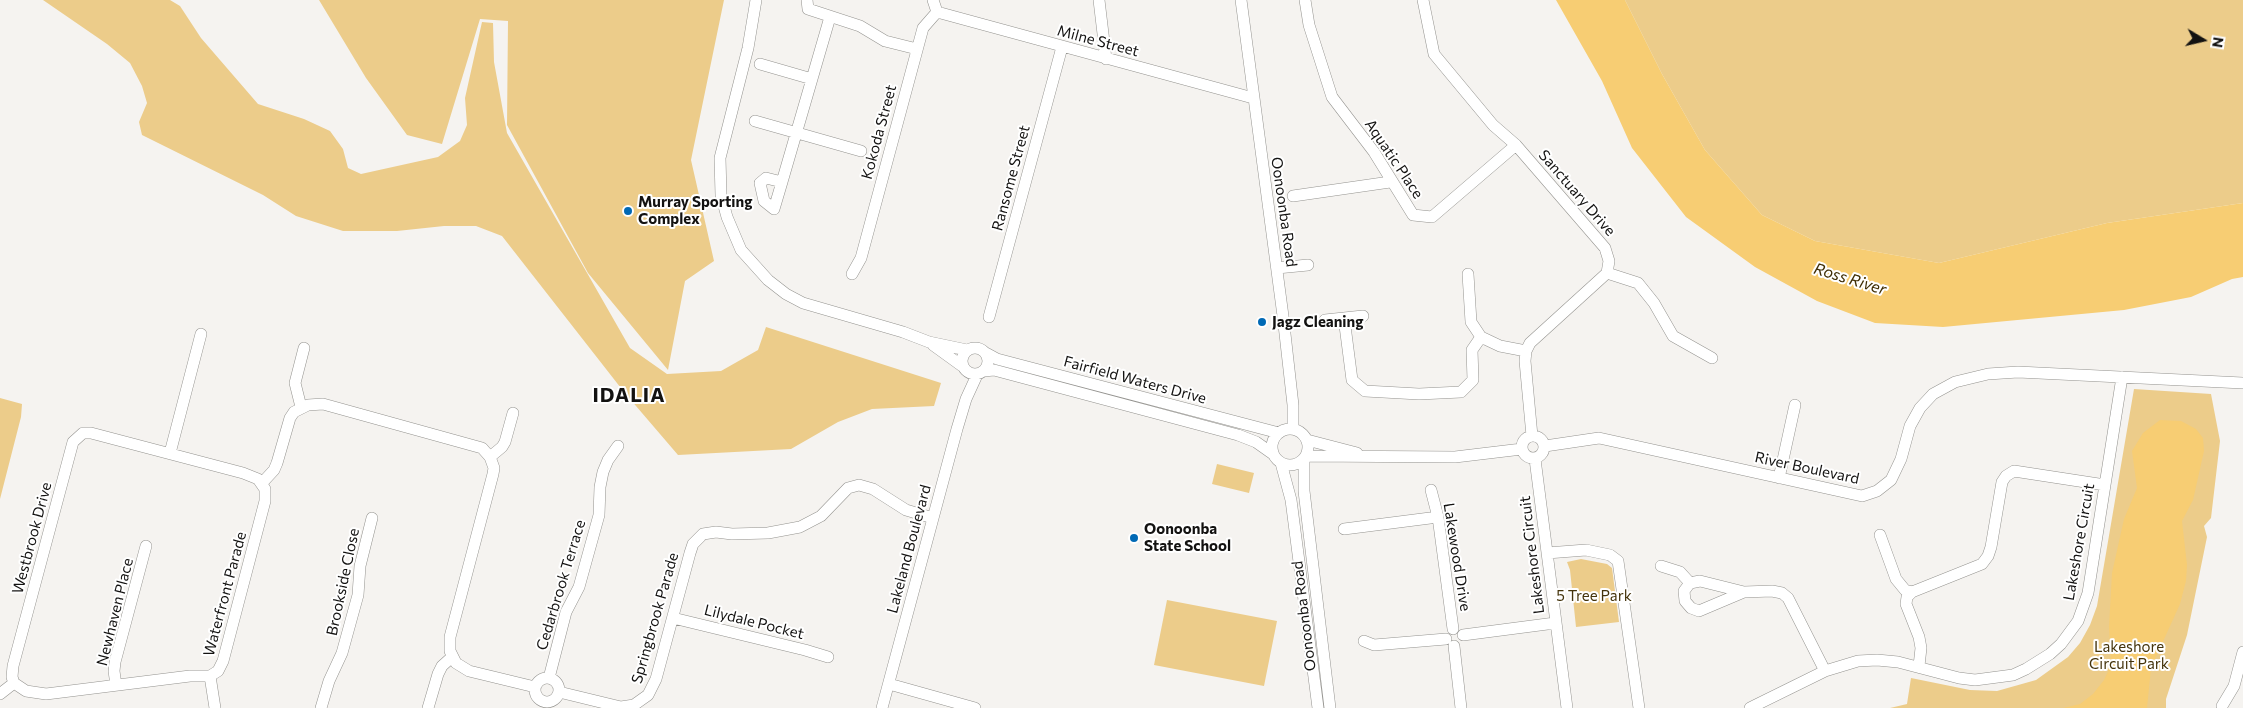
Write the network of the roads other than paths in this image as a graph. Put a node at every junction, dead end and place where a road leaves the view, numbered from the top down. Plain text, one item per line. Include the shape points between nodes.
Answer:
1 (756, 0) edge
2 (807, 0) edge
3 (933, 0) edge
4 (1099, 0) edge
5 (1241, 0) edge
6 (1305, 0) edge
7 (1423, 0) edge
8 (937, 12) junction
9 (830, 17) junction
10 (1062, 47) junction
11 (917, 49) junction
12 (1106, 59) junction
13 (760, 64) dead end
14 (812, 79) junction
15 (1253, 98) junction
16 (755, 121) dead end
17 (796, 132) junction
18 (1516, 145) junction
19 (861, 151) dead end
20 (782, 182) dead end
21 (1390, 182) junction
22 (1293, 196) dead end
23 (1308, 265) dead end
24 (1277, 268) junction
25 (1607, 273) junction
26 (852, 274) dead end
27 (1468, 274) dead end
28 (1363, 316) dead end
29 (989, 317) dead end
30 (1344, 318) junction
31 (1325, 320) dead end
32 (202, 334) dead end
33 (1481, 337) junction
34 (929, 342) junction
35 (304, 348) dead end
36 (967, 350) junction
37 (1526, 351) junction
38 (986, 354) junction
39 (1712, 358) dead end
40 (964, 369) junction
41 (981, 373) junction
42 (2122, 377) junction
43 (2243, 383) edge
44 (966, 399) junction
45 (1795, 406) dead end
46 (300, 407) junction
47 (513, 413) dead end
48 (1293, 429) junction
49 (1278, 433) junction
50 (1532, 436) junction
51 (1308, 440) junction
52 (618, 446) dead end
53 (1544, 446) junction
54 (1522, 449) junction
55 (170, 453) junction
56 (1367, 455) junction
57 (490, 457) junction
58 (1305, 458) junction
59 (1277, 459) junction
60 (1535, 459) junction
61 (1779, 478) junction
62 (262, 483) junction
63 (2105, 485) junction
64 (1431, 490) dead end
65 (1438, 517) junction
66 (372, 518) dead end
67 (933, 518) junction
68 (1344, 529) dead end
69 (1880, 535) dead end
70 (146, 546) dead end
71 (1547, 553) junction
72 (1661, 566) dead end
73 (1690, 583) junction
74 (1744, 592) junction
75 (1912, 592) junction
76 (673, 618) junction
77 (1555, 623) junction
78 (1452, 628) junction
79 (1463, 635) junction
80 (1364, 641) dead end
81 (1450, 643) junction
82 (2243, 652) edge
83 (452, 657) junction
84 (828, 658) dead end
85 (1918, 666) junction
86 (1825, 671) junction
87 (210, 676) junction
88 (549, 678) junction
89 (14, 683) junction
90 (889, 684) junction
91 (116, 685) junction
92 (535, 686) junction
93 (559, 692) junction
94 (0, 694) edge
95 (545, 705) edge
96 (642, 705) edge
97 (2222, 706) dead end
98 (215, 708) edge
99 (321, 708) edge
100 (428, 708) edge
101 (882, 708) edge
102 (975, 708) edge
103 (1318, 708) edge
104 (1330, 708) edge
105 (1461, 708) edge
106 (1567, 708) edge
107 (1639, 708) edge
108 (1750, 708) edge

1 - 34 street via 748,48 720,158 721,196 737,241 768,280 803,303
2 - 9 street via 808,9
3 - 8 street
4 - 12 street
5 - 15 street, Oonoonba Road
6 - 21 street, Aquatic Place via 1309,25 1332,97 1374,152
7 - 18 street, Sanctuary Drive via 1434,54 1493,125
8 - 10 street, Milne Street
8 - 11 street, Kokoda Street via 924,24
9 - 11 street via 860,26 885,41
9 - 14 street
10 - 12 street, Milne Street
10 - 29 street, Ransome Street
11 - 26 street, Kokoda Street via 861,258
12 - 15 street, Milne Street
13 - 14 street
14 - 17 street
15 - 24 street, Oonoonba Road
16 - 17 street
17 - 19 street
17 - 20 street
18 - 21 street, Aquatic Place via 1432,218 1413,215
18 - 25 street, Sanctuary Drive via 1605,248 1609,261
21 - 22 street
23 - 24 street
24 - 48 street, Oonoonba Road
25 - 37 street
25 - 39 street via 1638,283 1654,303 1672,336
27 - 33 street via 1471,322
28 - 30 street
30 - 31 street
30 - 33 street via 1352,380 1365,391 1461,392 1474,380 1472,350
32 - 55 street
33 - 37 street via 1500,346
34 - 36 street
34 - 40 street
35 - 46 street via 295,383
36 - 38 street via 979,348
36 - 40 street via 962,357
37 - 50 street
38 - 41 street via 988,361
38 - 49 street, Fairfield Waters Drive
40 - 41 street
40 - 44 street, Lakeland Boulevard
41 - 44 street, Lakeland Boulevard
41 - 59 street, Fairfield Waters Drive via 994,370 1238,435 1256,442
42 - 43 street, River Boulevard
42 - 61 street, River Boulevard via 2018,372 1988,374 1955,382 1932,394 1920,408 1910,426 1897,471 1877,491 1862,496
42 - 63 street, Lakeshore Circuit
44 - 67 street, Lakeland Boulevard
45 - 61 street
46 - 57 street via 324,404 476,446
46 - 62 street via 290,418 274,470
47 - 57 street via 505,442
48 - 49 street
48 - 51 street
49 - 59 street via 1272,443
50 - 53 street via 1539,437
50 - 54 street via 1523,442
51 - 56 street
51 - 58 street
52 - 88 street, Cedarbrook Terrace via 603,472 599,515 580,582 566,612
53 - 60 street via 1543,453
53 - 61 street, River Boulevard via 1599,438
54 - 56 street via 1455,457
54 - 60 street via 1528,458
55 - 62 street via 252,476
55 - 89 street, Westbrook Drive via 91,433 83,433 73,442 13,666
56 - 58 street
57 - 83 street via 493,474 450,637
58 - 59 street via 1293,466
58 - 104 street, Oonoonba Road via 1304,491
59 - 103 street, Oonoonba Road via 1291,500
60 - 71 street, Lakeshore Circuit
62 - 87 street, Waterfront Parade via 266,501 223,661 218,671
63 - 75 street via 2014,471 2009,473 2002,482 1991,547 1982,564
63 - 85 street, Lakeshore Circuit via 2088,593 2078,621 2060,644 2040,662 1998,678 1959,678
64 - 65 street, Lakewood Drive
65 - 68 street
65 - 78 street, Lakewood Drive
66 - 99 street, Brookside Close via 360,566 358,595 340,662
67 - 76 street, Springbrook Parade via 906,510 873,489 859,485 848,488 821,516 800,527 768,533 703,534 693,544
67 - 90 street, Lakeland Boulevard
69 - 75 street via 1896,578 1905,590
70 - 91 street, Newhaven Place via 115,662
71 - 77 street, Lakeshore Circuit
71 - 107 street via 1586,550 1610,555 1618,561
72 - 73 street via 1680,572
73 - 74 street via 1700,581
73 - 74 street via 1684,591 1685,601 1691,608 1699,610
74 - 86 street via 1772,591 1788,598
75 - 85 street via 1906,601 1919,637
76 - 84 street, Lilydale Pocket
76 - 96 street, Springbrook Parade via 652,689
77 - 79 street
77 - 106 street, Lakeshore Circuit
78 - 79 street
78 - 81 street via 1446,634
79 - 81 street via 1462,641
80 - 81 street via 1374,645
81 - 105 street
82 - 97 street via 2234,686
83 - 92 street via 469,671
83 - 100 street via 438,674
85 - 86 street, Lakeshore Circuit via 1858,660
86 - 108 street, Lakeshore Circuit
87 - 91 street
87 - 98 street, Waterfront Parade
88 - 92 street via 542,678
88 - 93 street via 558,685
89 - 91 street via 26,691 46,694
89 - 94 street
90 - 101 street, Lakeland Boulevard
90 - 102 street
92 - 95 street via 538,698
93 - 95 street
93 - 96 street, Springbrook Parade via 621,707

